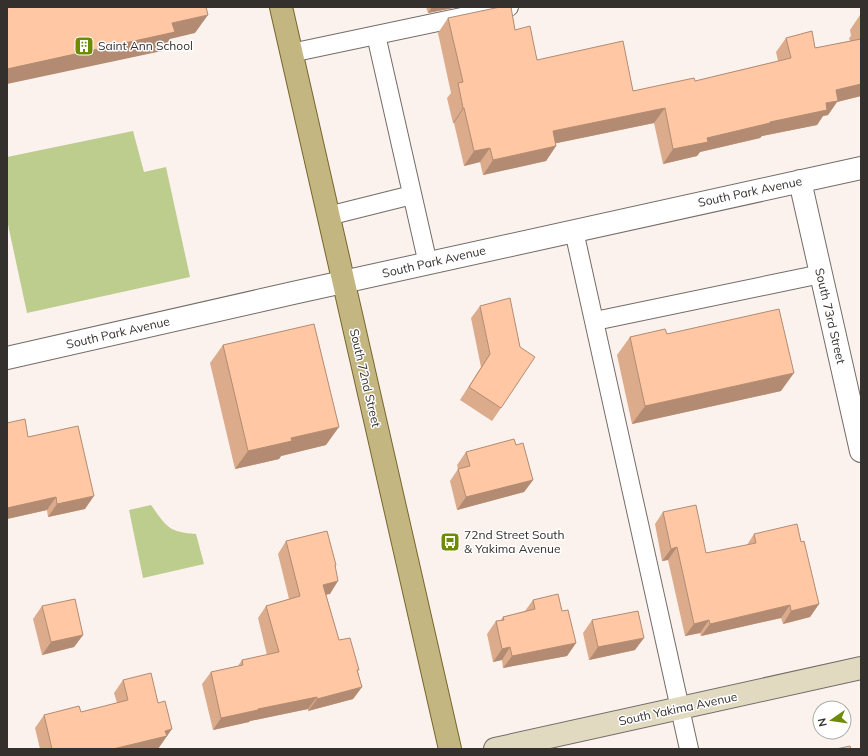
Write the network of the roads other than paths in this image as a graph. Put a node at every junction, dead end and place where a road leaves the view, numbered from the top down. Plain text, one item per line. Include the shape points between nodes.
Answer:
1 (281, 7) edge
2 (509, 7) edge
3 (376, 35) junction
4 (291, 53) junction
5 (861, 168) edge
6 (800, 181) junction
7 (412, 195) junction
8 (328, 216) junction
9 (574, 231) junction
10 (428, 264) junction
11 (821, 274) junction
12 (344, 282) junction
13 (595, 321) junction
14 (7, 358) edge
15 (861, 451) edge
16 (861, 668) edge
17 (680, 708) junction
18 (450, 749) edge
19 (495, 749) edge
20 (689, 749) edge

1 - 4 main road, South 72nd Street
2 - 3 lane
3 - 4 lane
3 - 7 lane
4 - 8 main road, South 72nd Street
5 - 6 street, South Park Avenue
6 - 9 street, South Park Avenue
6 - 11 street, South 73rd Street
7 - 8 lane
7 - 10 lane
8 - 12 main road, South 72nd Street
9 - 10 street, South Park Avenue
9 - 13 lane
10 - 12 street, South Park Avenue
11 - 13 lane
11 - 15 street, South 73rd Street
12 - 14 street, South Park Avenue
12 - 18 main road, South 72nd Street
13 - 17 lane
16 - 17 main road, South Yakima Avenue
17 - 19 main road, South Yakima Avenue
17 - 20 lane

